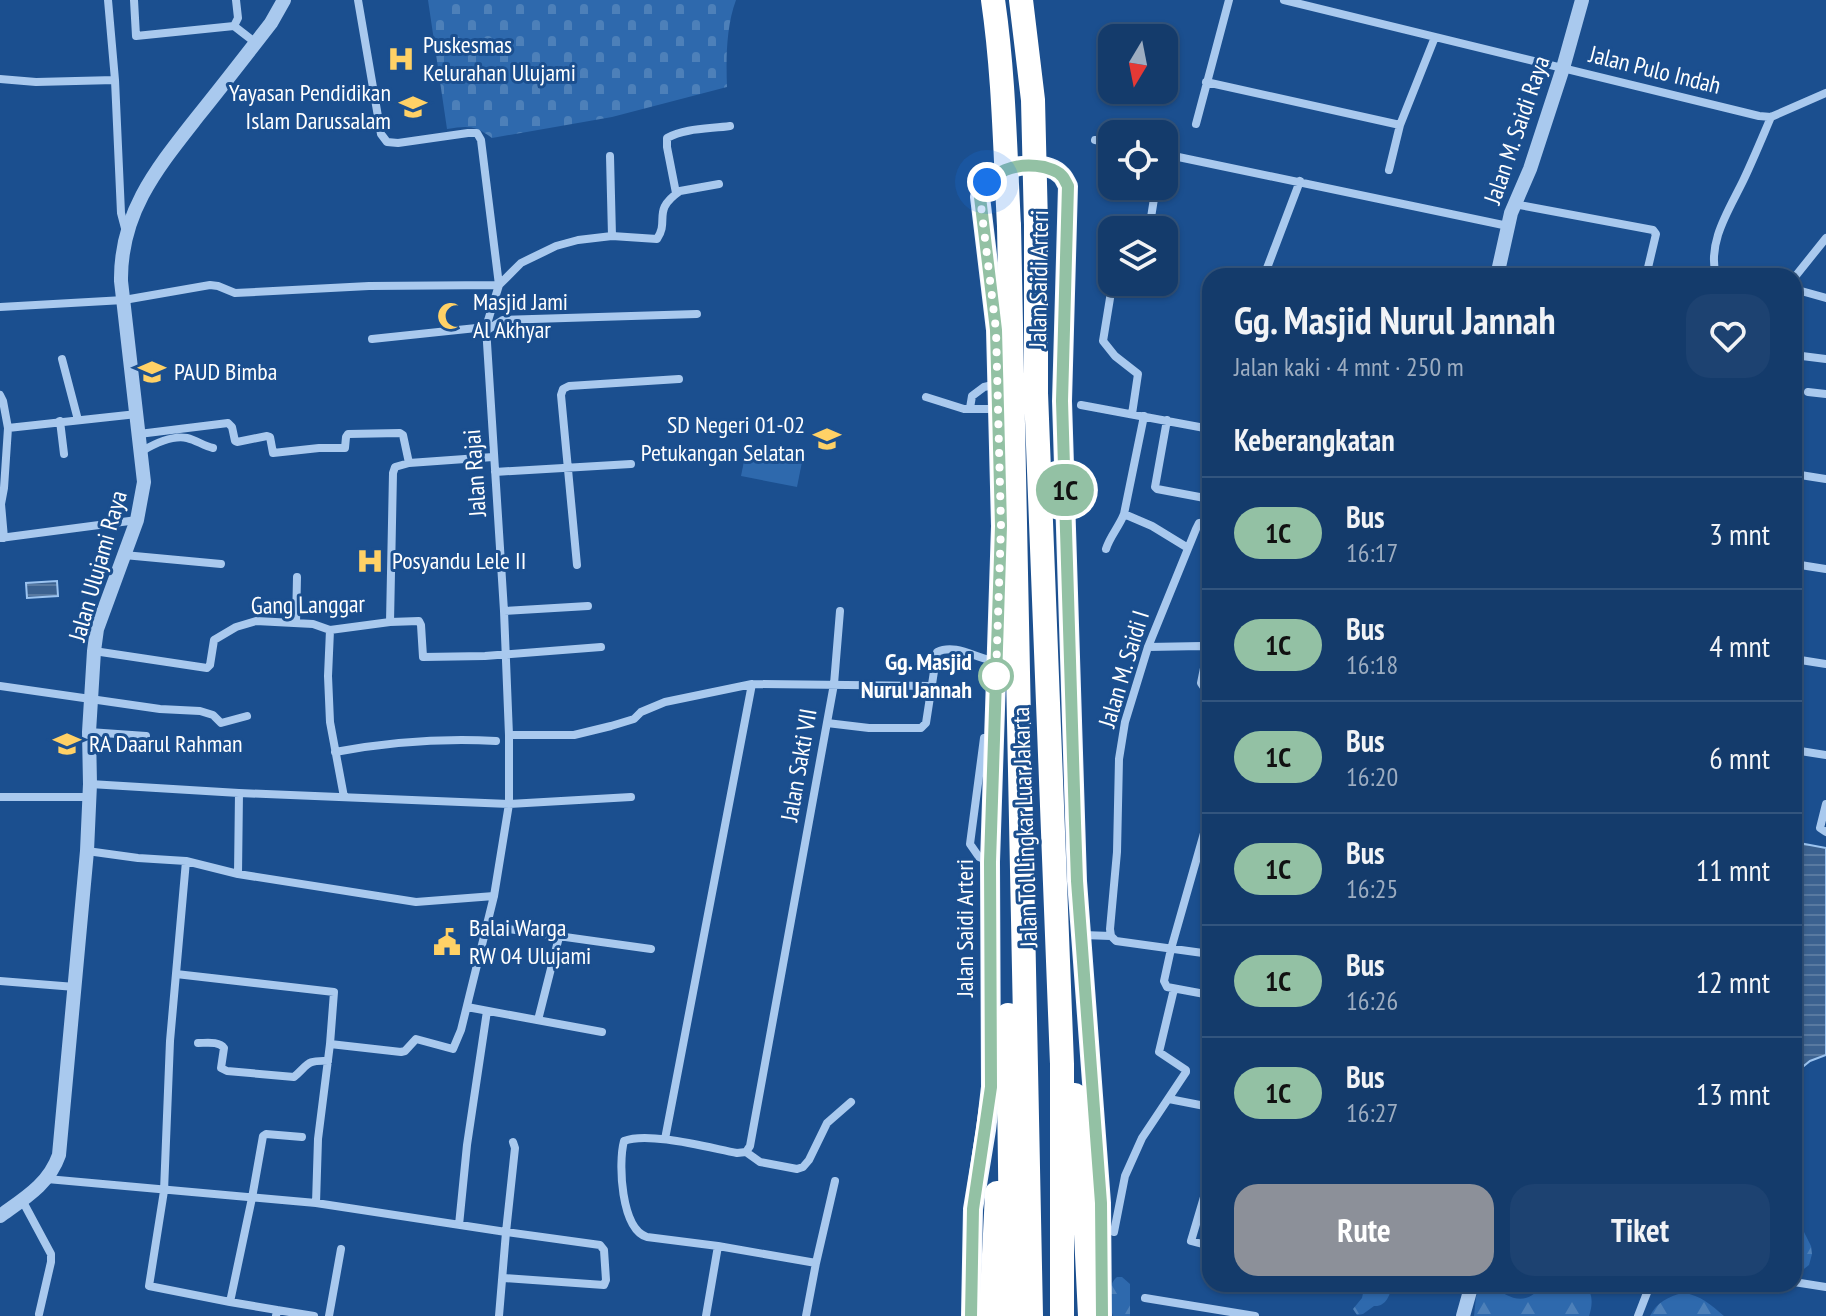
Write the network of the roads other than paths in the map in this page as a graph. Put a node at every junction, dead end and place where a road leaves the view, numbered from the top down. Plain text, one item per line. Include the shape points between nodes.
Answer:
1 (108, 0) edge
2 (134, 0) edge
3 (236, 0) edge
4 (284, 0) edge
5 (358, 0) edge
6 (993, 0) edge
7 (1021, 0) edge
8 (1229, 0) edge
9 (1284, 0) edge
10 (1582, 0) edge
11 (234, 26) junction
12 (1435, 37) junction
13 (256, 43) junction
14 (1563, 68) junction
15 (0, 79) edge
16 (115, 80) junction
17 (1206, 82) junction
18 (1826, 93) edge
19 (1771, 117) junction
20 (1196, 124) dead end
21 (1400, 125) junction
22 (730, 126) dead end
23 (1095, 140) dead end
24 (1098, 141) edge
25 (610, 156) dead end
26 (1178, 157) edge
27 (1389, 170) dead end
28 (1300, 181) junction
29 (719, 184) dead end
30 (676, 193) junction
31 (1514, 204) junction
32 (1508, 226) junction
33 (126, 233) junction
34 (612, 236) junction
35 (1826, 238) edge
36 (1267, 268) edge
37 (1499, 268) edge
38 (1648, 268) edge
39 (1714, 268) edge
40 (1802, 268) edge
41 (499, 285) junction
42 (1802, 291) edge
43 (1110, 296) edge
44 (1826, 298) edge
45 (124, 300) junction
46 (0, 307) edge
47 (697, 314) dead end
48 (486, 329) junction
49 (372, 339) dead end
50 (1802, 356) edge
51 (62, 359) dead end
52 (1826, 359) edge
53 (679, 379) dead end
54 (998, 384) junction
55 (1808, 392) dead end
56 (1826, 394) edge
57 (0, 395) edge
58 (926, 397) dead end
59 (1081, 405) dead end
60 (970, 408) junction
61 (998, 409) junction
62 (137, 414) junction
63 (1132, 414) junction
64 (1144, 416) junction
65 (78, 420) junction
66 (1167, 420) junction
67 (60, 421) junction
68 (1202, 427) edge
69 (8, 428) junction
70 (139, 434) junction
71 (213, 448) dead end
72 (142, 451) junction
73 (64, 454) dead end
74 (493, 457) junction
75 (409, 463) junction
76 (631, 464) dead end
77 (568, 467) junction
78 (495, 472) junction
79 (1802, 475) edge
80 (1826, 479) edge
81 (1202, 497) edge
82 (1124, 514) junction
83 (137, 520) junction
84 (1202, 523) edge
85 (2, 538) edge
86 (1188, 548) junction
87 (1106, 549) dead end
88 (124, 555) junction
89 (221, 564) dead end
90 (577, 565) dead end
91 (1802, 565) edge
92 (1826, 569) edge
93 (297, 577) dead end
94 (588, 606) dead end
95 (504, 611) junction
96 (840, 611) dead end
97 (390, 622) junction
98 (296, 623) junction
99 (330, 630) junction
100 (1202, 646) edge
101 (601, 647) dead end
102 (1148, 647) junction
103 (94, 651) junction
104 (506, 654) junction
105 (1802, 660) edge
106 (1007, 662) junction
107 (1826, 664) edge
108 (752, 684) junction
109 (834, 684) junction
110 (0, 686) edge
111 (931, 686) junction
112 (91, 698) junction
113 (247, 716) dead end
114 (827, 723) junction
115 (89, 732) junction
116 (509, 735) junction
117 (146, 736) dead end
118 (496, 741) dead end
119 (1802, 751) edge
120 (335, 752) junction
121 (1826, 755) edge
122 (90, 790) junction
123 (239, 793) junction
124 (0, 797) edge
125 (344, 797) junction
126 (631, 797) dead end
127 (509, 804) junction
128 (1826, 804) edge
129 (1826, 832) edge
130 (1202, 840) edge
131 (87, 851) junction
132 (186, 861) junction
133 (238, 874) junction
134 (494, 896) junction
135 (486, 926) junction
136 (1081, 935) junction
137 (1111, 936) junction
138 (559, 937) junction
139 (651, 949) dead end
140 (1171, 949) junction
141 (1202, 953) edge
142 (176, 974) junction
143 (0, 981) edge
144 (75, 987) junction
145 (1174, 989) junction
146 (1202, 994) edge
147 (467, 1007) junction
148 (487, 1011) junction
149 (538, 1020) junction
150 (602, 1032) dead end
151 (198, 1043) dead end
152 (330, 1044) junction
153 (328, 1061) junction
154 (1062, 1064) junction
155 (1169, 1099) junction
156 (851, 1102) dead end
157 (1202, 1105) edge
158 (1009, 1108) junction
159 (302, 1137) dead end
160 (665, 1139) junction
161 (513, 1142) dead end
162 (746, 1152) junction
163 (47, 1179) junction
164 (835, 1181) dead end
165 (164, 1191) junction
166 (252, 1198) junction
167 (22, 1200) junction
168 (316, 1203) junction
169 (1202, 1204) edge
170 (0, 1216) edge
171 (459, 1225) junction
172 (506, 1232) junction
173 (1114, 1232) dead end
174 (1202, 1244) edge
175 (718, 1246) junction
176 (341, 1249) dead end
177 (816, 1263) junction
178 (504, 1278) junction
179 (1802, 1283) edge
180 (1826, 1287) edge
181 (1470, 1292) edge
182 (1647, 1292) edge
183 (1145, 1298) dead end
184 (230, 1302) junction
185 (276, 1313) edge
186 (1222, 1313) edge
187 (39, 1314) dead end
188 (314, 1316) edge
189 (329, 1316) edge
190 (499, 1316) edge
191 (706, 1316) edge
192 (806, 1316) edge
193 (971, 1316) edge
194 (991, 1316) edge
195 (1012, 1316) edge
196 (1031, 1316) edge
197 (1062, 1316) edge
198 (1090, 1316) edge
199 (1102, 1316) edge
200 (1255, 1316) edge
201 (1463, 1316) edge
202 (1638, 1316) edge

1 - 16 street
2 - 11 street via 136,36
3 - 11 street
4 - 13 street, Jalan Ulujami Raya
5 - 41 street via 381,134 387,142 468,133 477,133 481,140
6 - 106 highway, Jalan Tol Lingkar Luar Jakarta, bridge via 1009,226
7 - 154 highway, Jalan Tol Lingkar Luar Jakarta, bridge via 1033,100 1036,393
8 - 17 street
9 - 12 street, Jalan Pulo Indah
10 - 14 street, Jalan M. Saidi Raya
11 - 13 street
12 - 14 street, Jalan Pulo Indah
12 - 21 street
13 - 33 street, Jalan Ulujami Raya via 157,170
14 - 19 street, Jalan Pulo Indah
14 - 31 street, Jalan M. Saidi Raya
15 - 16 street
16 - 33 street
17 - 20 street
17 - 21 street
18 - 19 street
19 - 39 street via 1719,228
21 - 27 street
22 - 30 street via 667,138
23 - 24 street
25 - 34 street
26 - 28 street
28 - 32 street
28 - 36 street
29 - 30 street
30 - 34 street via 662,207 657,239
31 - 32 street, Jalan M. Saidi Raya
31 - 38 street via 1653,230
32 - 37 street, Jalan M. Saidi Raya
33 - 45 street, Jalan Ulujami Raya
34 - 41 street via 539,253
35 - 40 street
41 - 45 street via 235,293 213,285
41 - 48 street, Jalan Rajai
42 - 44 street
43 - 63 street via 1103,341 1138,374
45 - 46 street
45 - 62 street, Jalan Ulujami Raya
47 - 48 street via 503,320
48 - 49 street
48 - 74 street, Jalan Rajai
50 - 52 street
51 - 65 street
53 - 77 street via 563,389
54 - 60 street via 972,396
54 - 61 main road, Jalan Saidi Arteri
54 - 136 main road, Jalan Saidi Arteri via 980,197 994,176 1015,167 1053,169 1068,186 1062,401
55 - 56 street
57 - 69 street
58 - 60 street
59 - 63 street
60 - 61 street
61 - 106 main road, Jalan Saidi Arteri
62 - 65 street
62 - 70 street, Jalan Ulujami Raya
63 - 64 street
64 - 66 street
64 - 82 street
65 - 67 street
66 - 68 street
66 - 81 street via 1155,487
67 - 69 street
67 - 73 street
69 - 85 street
70 - 72 street, Jalan Ulujami Raya
70 - 75 street via 228,423 235,441 267,436 275,453 345,448 348,434 400,433
71 - 72 street via 176,438
72 - 83 street, Jalan Ulujami Raya via 144,482
74 - 75 street
74 - 78 street, Jalan Rajai
75 - 97 street, Gang Langgar via 395,467 393,473
76 - 77 street
77 - 78 street
77 - 90 street
78 - 95 street, Jalan Rajai
79 - 80 street
82 - 86 street
82 - 87 street
83 - 85 street
83 - 88 street, Jalan Ulujami Raya
84 - 86 street, Jalan M. Saidi I
86 - 102 street, Jalan M. Saidi I
88 - 89 street
88 - 103 street, Jalan Ulujami Raya
91 - 92 street
93 - 98 street
94 - 95 street
95 - 104 street, Jalan Rajai
96 - 109 street
97 - 99 street, Gang Langgar
97 - 104 street via 420,623 423,657
98 - 99 street, Gang Langgar
98 - 103 street, Gang Langgar via 256,621 236,627 214,640 207,668
99 - 120 street
100 - 102 street
101 - 104 street
102 - 137 street, Jalan M. Saidi I via 1119,759
103 - 112 street, Jalan Ulujami Raya
104 - 116 street, Jalan Rajai
105 - 107 street
106 - 111 street via 941,649
106 - 158 highway
106 - 193 main road, Jalan Saidi Arteri via 994,717 991,1087 973,1209
106 - 196 highway, Jalan Tol Lingkar Luar Jakarta
108 - 109 street, Jalan Sakti VII
108 - 116 street, Jalan Sakti VII via 659,705 634,719 574,735
108 - 160 street
109 - 111 street
109 - 114 street, Jalan Sakti VII
110 - 112 street
111 - 114 street via 921,728
112 - 113 street via 200,711 221,723
112 - 115 street, Jalan Ulujami Raya
114 - 162 street, Jalan Sakti VII
115 - 117 street
115 - 122 street, Jalan Ulujami Raya
116 - 127 street, Jalan Rajai
118 - 120 street via 420,740
119 - 121 street
120 - 125 street
122 - 123 street
122 - 124 street
122 - 131 street, Jalan Ulujami Raya
123 - 125 street
123 - 133 street
125 - 127 street
126 - 127 street
127 - 134 street, Jalan Rajai
128 - 129 street via 1820,828
130 - 140 street
131 - 132 street
131 - 144 street, Jalan Ulujami Raya
132 - 133 street
132 - 142 street
133 - 134 street via 416,902
134 - 135 street, Jalan Rajai
135 - 138 street
135 - 147 street, Jalan Rajai
136 - 137 street
136 - 199 main road, Jalan Saidi Arteri via 1101,1203
137 - 140 street
138 - 139 street
138 - 149 street
140 - 141 street
140 - 145 street via 1164,981
142 - 152 street via 334,992
142 - 165 street
143 - 144 street
144 - 163 street, Jalan Ulujami Raya via 59,1155
145 - 146 street
145 - 155 street via 1159,1052 1186,1072
147 - 148 street
147 - 152 street, Jalan Rajai via 453,1049 416,1039 401,1052
148 - 149 street
148 - 171 street
149 - 150 street
151 - 153 street via 223,1046 221,1068 227,1071 294,1077 311,1061
152 - 153 street
153 - 168 street
154 - 197 highway, Jalan Tol Lingkar Luar Jakarta
154 - 198 highway via 1076,1102
155 - 157 street
155 - 173 street via 1142,1138 1125,1176
156 - 162 street via 827,1123 803,1167 760,1162
158 - 194 highway via 998,1170
158 - 195 highway
159 - 166 street via 263,1135
160 - 162 street
160 - 175 street via 624,1141 624,1196 635,1231
161 - 172 street
163 - 165 street
163 - 167 street
164 - 177 street
165 - 166 street
165 - 184 street via 149,1286
166 - 168 street
166 - 184 street
167 - 170 street
167 - 187 street via 51,1254
168 - 171 street
169 - 174 street via 1191,1242
171 - 172 street
172 - 178 street
172 - 178 street via 600,1245 606,1280 604,1285
175 - 177 street
175 - 191 street
176 - 189 street
177 - 192 street
178 - 190 street
179 - 180 street
181 - 201 street
182 - 202 street
183 - 186 street
184 - 185 street
185 - 188 street
186 - 200 street

